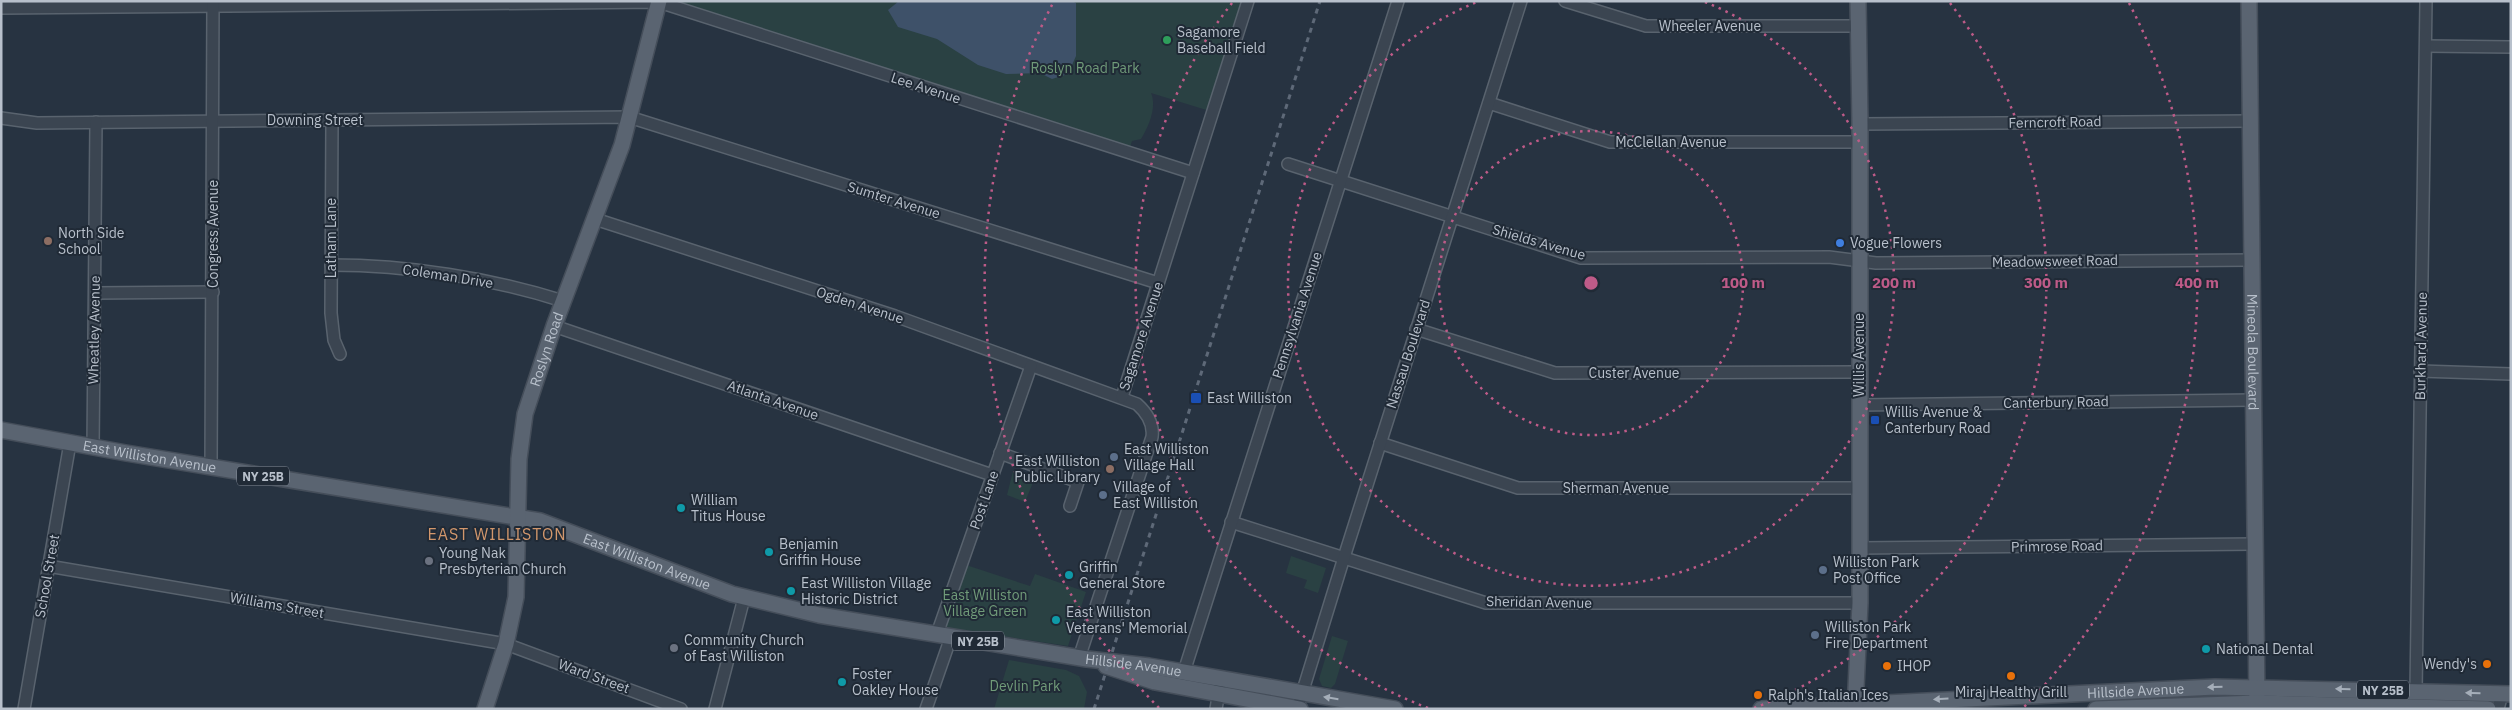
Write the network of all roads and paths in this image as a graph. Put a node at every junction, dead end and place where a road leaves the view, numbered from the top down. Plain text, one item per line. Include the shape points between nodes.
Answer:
1 (1248, 1) edge
2 (1398, 1) edge
3 (1521, 1) edge
4 (1565, 1) edge
5 (1858, 1) edge
6 (2249, 1) edge
7 (2426, 1) edge
8 (659, 2) edge
9 (213, 4) edge
10 (1, 8) edge
11 (1858, 26) junction
12 (2426, 46) junction
13 (2511, 47) edge
14 (1489, 103) junction
15 (629, 117) junction
16 (1, 118) edge
17 (332, 120) junction
18 (213, 121) junction
19 (2250, 121) junction
20 (96, 122) junction
21 (1860, 124) junction
22 (1860, 142) junction
23 (1288, 164) dead end
24 (1193, 173) junction
25 (1340, 180) junction
26 (1452, 216) junction
27 (595, 219) junction
28 (1859, 260) junction
29 (2252, 260) junction
30 (331, 265) junction
31 (1158, 283) junction
32 (212, 292) junction
33 (95, 293) junction
34 (563, 301) junction
35 (554, 326) junction
36 (1416, 329) junction
37 (340, 354) dead end
38 (1031, 366) junction
39 (2420, 371) junction
40 (1859, 372) junction
41 (2511, 374) edge
42 (1122, 397) junction
43 (2253, 400) junction
44 (1859, 405) junction
45 (1, 430) edge
46 (70, 443) junction
47 (1380, 443) junction
48 (93, 448) junction
49 (1000, 453) junction
50 (211, 468) junction
51 (992, 475) junction
52 (1859, 488) junction
53 (1070, 506) dead end
54 (518, 517) junction
55 (1231, 522) junction
56 (2255, 544) junction
57 (1859, 548) junction
58 (1343, 558) junction
59 (48, 566) junction
60 (744, 598) junction
61 (1860, 603) junction
62 (944, 635) junction
63 (506, 644) junction
64 (1083, 659) junction
65 (1182, 679) junction
66 (2256, 686) junction
67 (2136, 690) junction
68 (2416, 691) junction
69 (1218, 694) edge
70 (2504, 699) edge
71 (2256, 703) junction
72 (1300, 704) edge
73 (1855, 706) edge
74 (2136, 708) edge
75 (2379, 708) edge
76 (24, 709) edge
77 (485, 709) edge
78 (682, 709) edge
79 (715, 709) edge
80 (926, 709) edge
81 (1395, 709) edge
82 (1761, 709) edge
83 (2096, 709) edge
84 (2488, 709) edge

1 - 24 street, Sagamore Avenue
2 - 25 street, Pennsylvania Avenue
3 - 14 street, Nassau Boulevard
4 - 11 street, Wheeler Avenue via 1646,26
5 - 11 main road, Willis Avenue
6 - 19 main road, Mineola Boulevard
7 - 12 street, Burkhard Avenue
8 - 9 street, Lee Avenue
8 - 15 main road, Roslyn Road
8 - 24 street, Lee Avenue
9 - 10 street, Lee Avenue
9 - 18 street, Congress Avenue
11 - 21 main road, Willis Avenue
12 - 13 street
12 - 39 street, Burkhard Avenue
14 - 22 street, McClellan Avenue via 1610,142
14 - 26 street, Nassau Boulevard
15 - 17 street, Downing Street
15 - 27 main road, Roslyn Road
15 - 31 street, Sumter Avenue
16 - 20 street, Downing Street via 38,123
17 - 18 street, Downing Street
17 - 30 street, Latham Lane
18 - 20 street, Downing Street
18 - 32 street, Congress Avenue
19 - 21 street, Ferncroft Road
19 - 29 main road, Mineola Boulevard
20 - 33 street, Wheatley Avenue
21 - 22 main road, Willis Avenue
22 - 28 main road, Willis Avenue
23 - 25 street, Shields Avenue
24 - 31 street, Sagamore Avenue
25 - 26 street, Shields Avenue
25 - 55 street, Pennsylvania Avenue
26 - 28 street, Shields Avenue via 1581,258 1829,257
26 - 36 street, Nassau Boulevard
27 - 34 main road, Roslyn Road
27 - 38 street, Ogden Avenue via 895,316
28 - 29 street, Meadowsweet Road via 1876,263
28 - 40 main road, Willis Avenue
29 - 43 main road, Mineola Boulevard
30 - 34 street, Coleman Drive via 391,267 510,286
30 - 37 street, Latham Lane via 332,327
31 - 42 street, Sagamore Avenue
32 - 33 street
32 - 50 street, Congress Avenue
33 - 48 street, Wheatley Avenue
34 - 35 main road, Roslyn Road
35 - 51 street, Atlanta Avenue
35 - 54 main road, Roslyn Road via 525,414 519,460
36 - 40 street, Custer Avenue via 1555,373
36 - 47 street, Nassau Boulevard
38 - 42 street, Ogden Avenue
38 - 49 street, Post Lane
39 - 41 street
39 - 68 street, Burkhard Avenue
40 - 44 main road, Willis Avenue
42 - 64 street, Sagamore Avenue via 1142,409 1150,419 1153,432
43 - 44 street, Canterbury Road
43 - 56 main road, Mineola Boulevard
44 - 52 main road, Willis Avenue
45 - 46 main road, East Williston Avenue / NY 25B
46 - 48 main road, East Williston Avenue / NY 25B
46 - 59 street, School Street
47 - 52 street, Sherman Avenue via 1518,488
47 - 58 street, Nassau Boulevard
48 - 50 main road, East Williston Avenue / NY 25B
49 - 51 street, Post Lane
49 - 53 street via 1078,482
50 - 54 main road, East Williston Avenue / NY 25B
51 - 62 street, Post Lane
52 - 57 main road, Willis Avenue
54 - 60 main road, East Williston Avenue / NY 25B via 560,527
54 - 63 main road, Roslyn Road via 517,589
55 - 58 street, Sheridan Avenue
55 - 65 street, Pennsylvania Avenue
56 - 57 street, Primrose Road
56 - 66 main road, Mineola Boulevard
57 - 61 main road, Willis Avenue
58 - 61 street, Sheridan Avenue via 1486,604
58 - 72 street, Nassau Boulevard
59 - 63 street, Williams Street
59 - 76 street, School Street
60 - 62 main road, East Williston Avenue / NY 25B via 819,615
60 - 79 street
61 - 73 main road, Willis Avenue
62 - 64 main road, East Williston Avenue / NY 25B
62 - 80 street, Post Lane
63 - 77 main road, Roslyn Road
63 - 78 street, Ward Street
64 - 65 main road, Hillside Avenue / NY 25B
65 - 69 main road, Hillside Avenue / NY 25B
66 -> 67 main road, Hillside Avenue / NY 25B
68 -> 66 main road, Hillside Avenue / NY 25B
66 - 71 main road, Mineola Boulevard
67 -> 73 main road, Hillside Avenue / NY 25B
67 - 74 street
70 -> 68 main road, Hillside Avenue / NY 25B
69 - 72 main road, Hillside Avenue / NY 25B
71 - 74 main road, Hillside Avenue / NY 25B
71 - 75 main road, Hillside Avenue / NY 25B
81 -> 72 main road, Hillside Avenue / NY 25B
73 - 82 main road, Hillside Avenue / NY 25B
74 - 83 main road, Hillside Avenue / NY 25B
75 - 84 main road, Hillside Avenue / NY 25B

